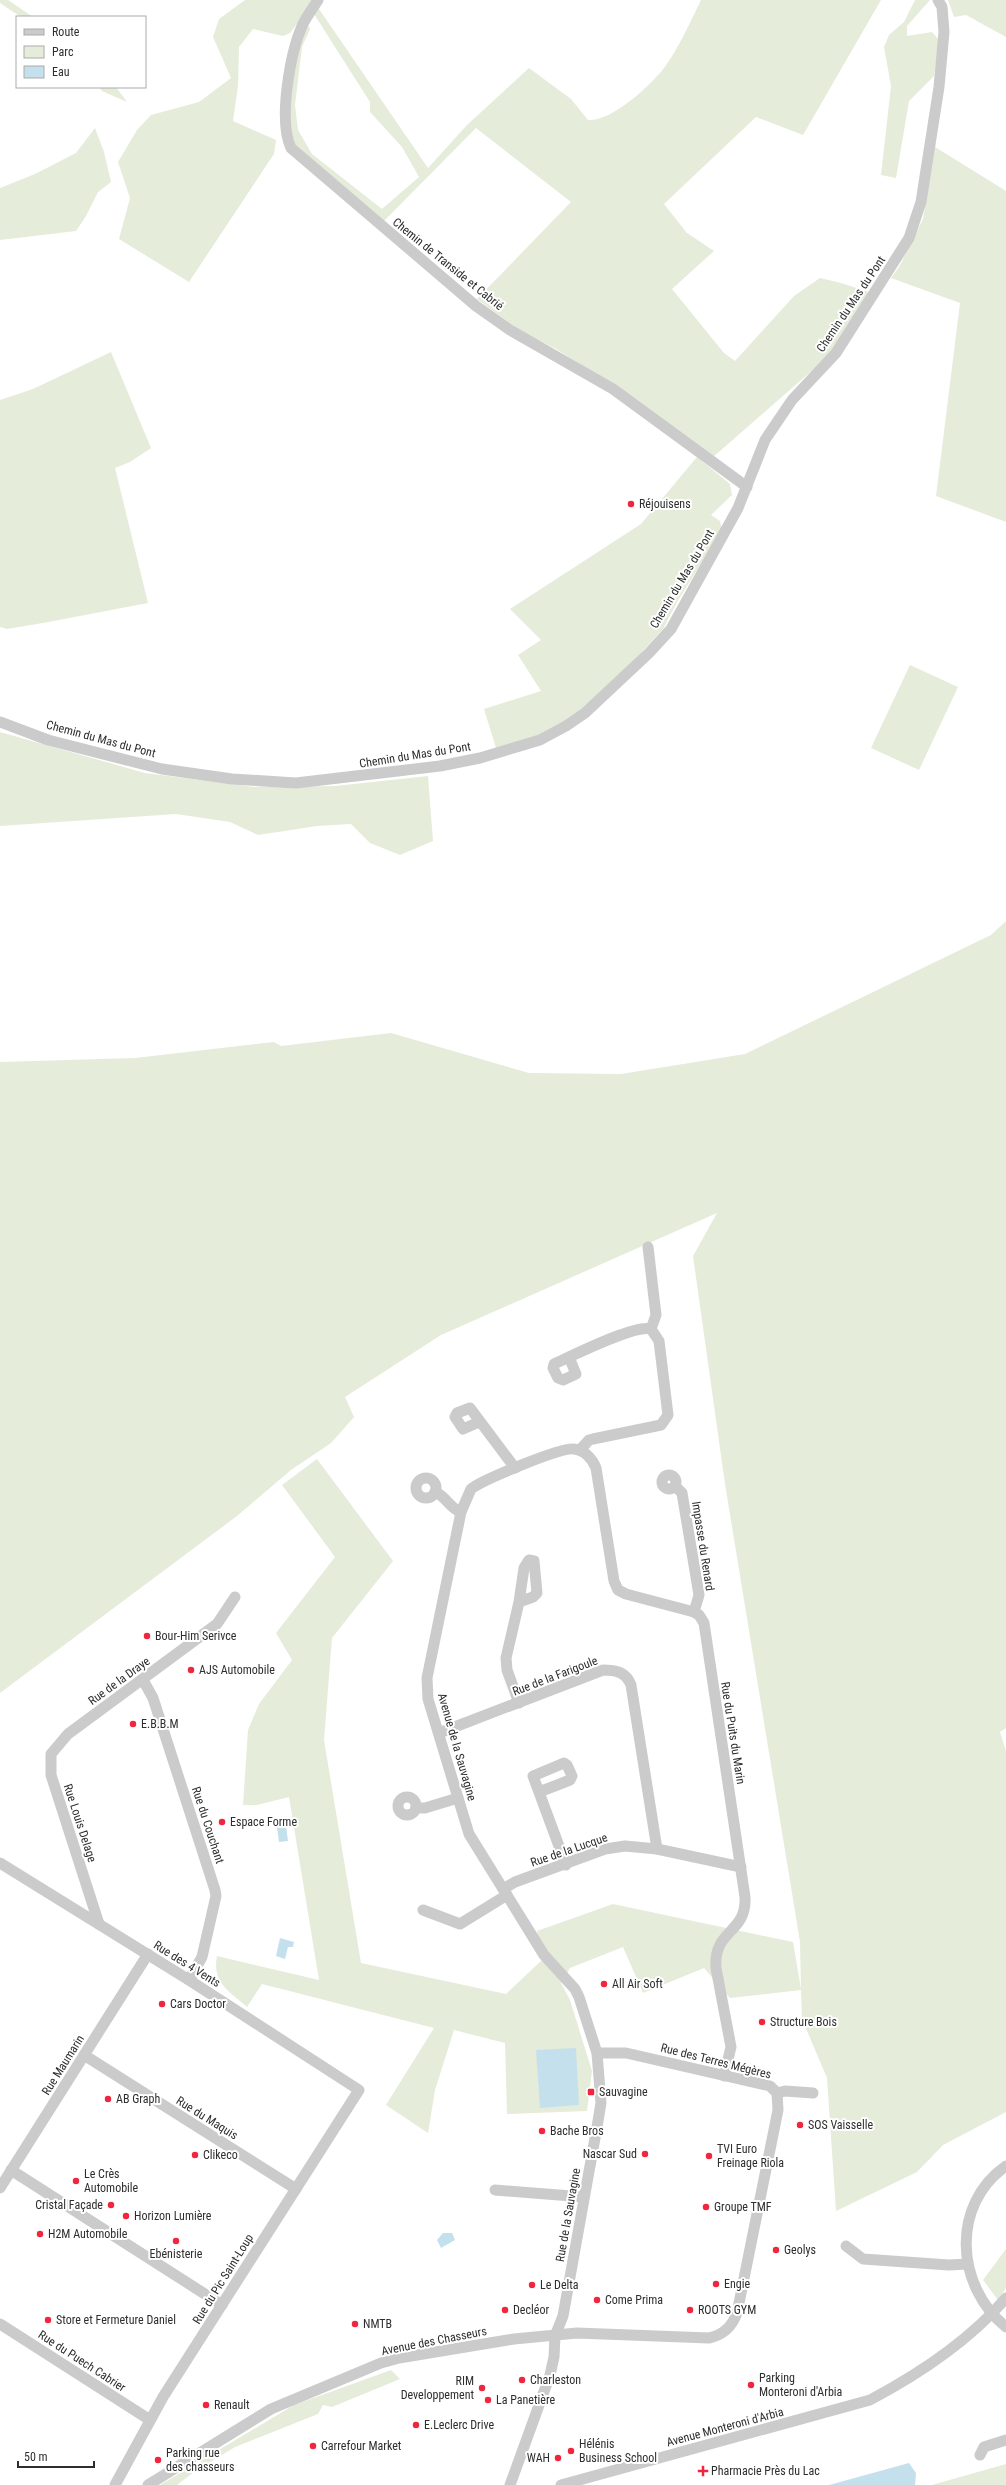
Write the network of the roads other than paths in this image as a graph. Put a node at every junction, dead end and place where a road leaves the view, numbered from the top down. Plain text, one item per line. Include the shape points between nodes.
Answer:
1 (318, 0) edge
2 (938, 0) edge
3 (747, 487) junction
4 (0, 722) edge
5 (648, 1247) dead end
6 (651, 1329) junction
7 (569, 1357) dead end
8 (479, 1422) dead end
9 (580, 1450) junction
10 (515, 1468) junction
11 (675, 1486) dead end
12 (435, 1492) dead end
13 (461, 1512) junction
14 (235, 1597) dead end
15 (519, 1602) dead end
16 (694, 1612) junction
17 (143, 1680) junction
18 (519, 1703) junction
19 (439, 1733) junction
20 (68, 1734) joint
21 (539, 1792) dead end
22 (458, 1798) junction
23 (416, 1808) dead end
24 (656, 1849) junction
25 (0, 1863) edge
26 (566, 1865) junction
27 (741, 1867) junction
28 (505, 1892) junction
29 (423, 1910) dead end
30 (99, 1924) junction
31 (148, 1954) junction
32 (189, 1980) junction
33 (597, 2053) junction
34 (84, 2055) junction
35 (724, 2076) junction
36 (359, 2090) joint
37 (778, 2093) junction
38 (813, 2093) dead end
39 (1006, 2166) edge
40 (11, 2170) junction
41 (0, 2188) edge
42 (296, 2189) junction
43 (495, 2190) dead end
44 (584, 2196) junction
45 (846, 2246) dead end
46 (967, 2264) junction
47 (1006, 2298) edge
48 (222, 2305) junction
49 (992, 2313) junction
50 (0, 2324) edge
51 (1006, 2327) edge
52 (728, 2329) joint
53 (554, 2336) junction
54 (150, 2420) junction
55 (1006, 2440) edge
56 (980, 2454) dead end
57 (115, 2485) edge
58 (148, 2485) edge
59 (510, 2485) edge
60 (561, 2485) edge

1 - 3 street, Chemin de Transide et Cabrié via 302,25 294,48 285,111 286,137 291,148 476,306 510,330 613,389
2 - 3 street, Chemin du Mas du Pont via 942,7 944,32 939,87 921,202 909,238 836,354 792,400 765,440
3 - 4 street, Chemin du Mas du Pont via 671,629 585,713 540,740 480,758 440,766 296,783 232,779 162,769 48,740
5 - 6 street via 656,1314
6 - 7 street via 638,1328
6 - 9 street via 659,1342 669,1409 666,1421 655,1428 589,1440
8 - 10 street
9 - 10 street via 566,1449
9 - 16 street via 589,1456 596,1468 614,1581 618,1590
10 - 13 street, Avenue de la Sauvagine via 471,1489
11 - 16 street, Impasse du Renard via 682,1493 699,1595
12 - 13 street
13 - 19 street, Avenue de la Sauvagine via 427,1678 427,1692
14 - 17 street, Rue de la Draye via 217,1624
15 - 18 street via 506,1664
16 - 27 street, Rue du Puits du Marin via 704,1623
17 - 20 street, Rue de la Draye
17 - 32 street, Rue du Couchant via 154,1698 216,1896 202,1957
18 - 19 street, Rue de la Farigoule
18 - 24 street, Rue de la Farigoule via 603,1670 621,1672 628,1678
19 - 22 street, Avenue de la Sauvagine
20 - 30 street, Rue Louis Delage via 51,1754 51,1776
21 - 26 street
22 - 23 street via 425,1808
22 - 28 street, Avenue de la Sauvagine via 469,1834
24 - 26 street, Rue de la Lucque via 615,1847
24 - 27 street, Rue de la Lucque
25 - 30 street, Rue des 4 Vents
26 - 28 street, Rue de la Lucque via 515,1882
27 - 35 street, Rue du Puits du Marin via 745,1911 737,1926 722,1938 716,1956 731,2047
28 - 29 street, Rue de la Lucque via 460,1924
28 - 33 street, Rue de la Sauvagine via 544,1955 575,1989
30 - 31 street, Rue des 4 Vents
31 - 32 street, Rue des 4 Vents
31 - 34 street, Rue Maumarin
32 - 36 street, Rue des 4 Vents
33 - 35 street, Rue des Terres Mégères via 626,2053
33 - 44 street, Rue de la Sauvagine via 601,2103
34 - 40 street, Rue Maumarin
34 - 42 street, Rue du Maquis
35 - 37 street, Rue des Terres Mégères via 770,2086
36 - 42 street, Rue du Pic Saint-Loup
37 - 38 street
37 - 52 street, Rue des Terres Mégères via 778,2110 736,2313
39 - 46 street via 985,2186 973,2205 965,2240
40 - 41 street, Rue Maumarin
40 - 48 street
42 - 48 street, Rue du Pic Saint-Loup
43 - 44 street
44 - 53 street, Rue de la Sauvagine via 563,2316
45 - 46 street via 863,2259
46 - 49 street via 976,2287
47 - 49 street, Avenue Monteroni d'Arbia
48 - 54 street, Rue du Pic Saint-Loup
49 - 51 street
49 - 60 street, Avenue Monteroni d'Arbia via 960,2342 930,2364 870,2400
50 - 54 street, Rue du Puech Cabrier
52 - 53 street, Avenue des Chasseurs via 718,2336 709,2338 586,2332
53 - 58 street, Avenue des Chasseurs via 514,2339 381,2363 271,2409
53 - 59 street, Rue de la Sauvagine via 554,2357 550,2375
54 - 57 street, Rue du Pic Saint-Loup
55 - 56 street via 984,2447

